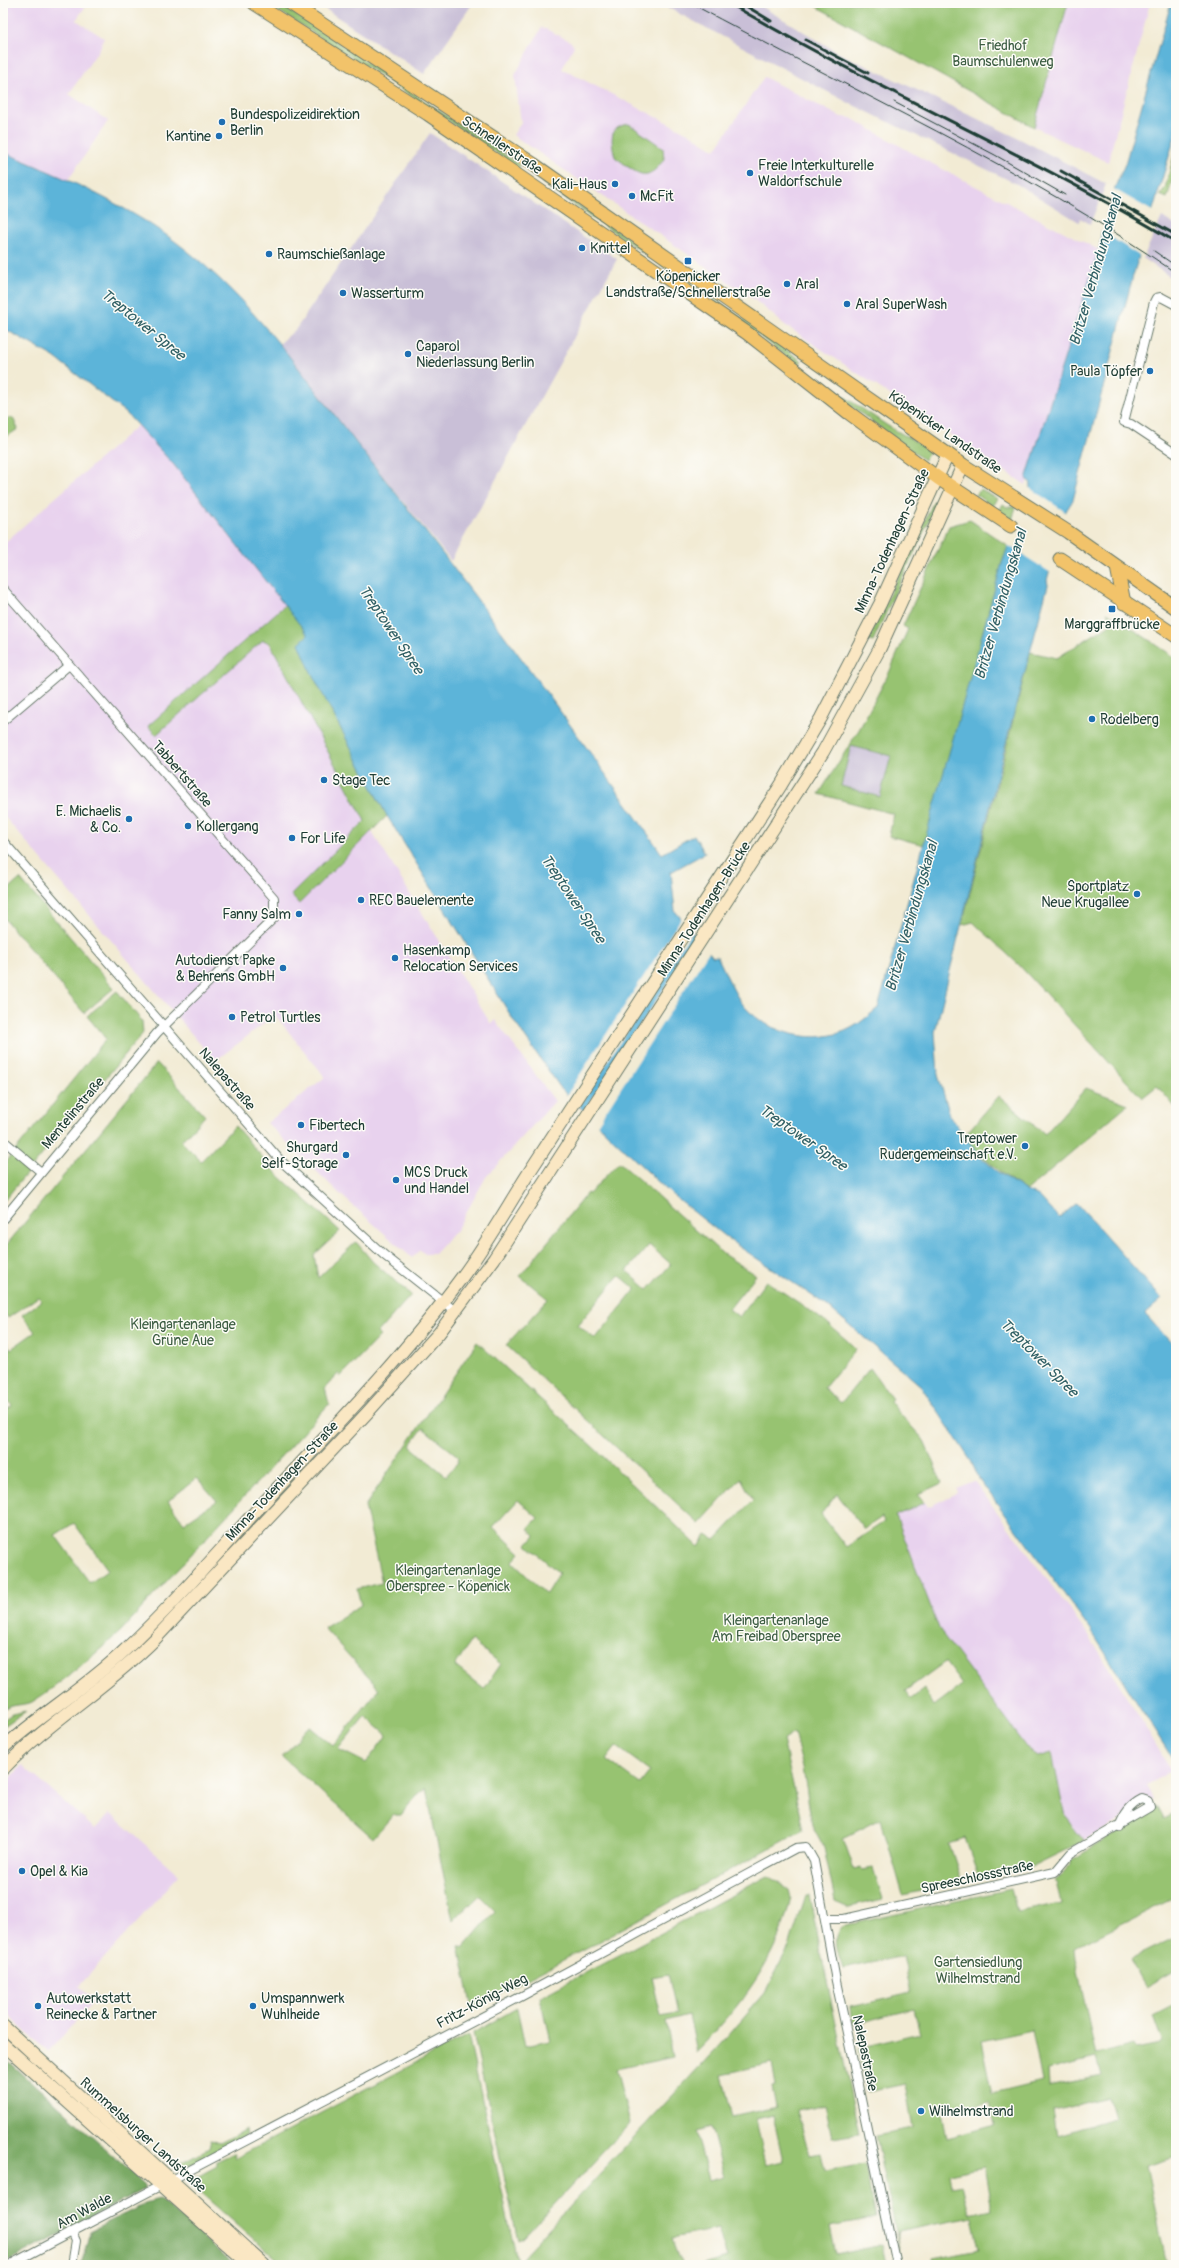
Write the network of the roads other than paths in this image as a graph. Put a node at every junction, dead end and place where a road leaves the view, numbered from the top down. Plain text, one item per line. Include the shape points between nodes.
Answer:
1 (254, 3) edge
2 (290, 3) edge
3 (1176, 305) edge
4 (758, 320) joint
5 (948, 454) junction
6 (1176, 454) edge
7 (964, 464) junction
8 (938, 478) junction
9 (953, 488) junction
10 (1011, 526) dead end
11 (1060, 559) dead end
12 (1117, 567) junction
13 (3, 589) edge
14 (1124, 603) junction
15 (1176, 608) edge
16 (1176, 636) edge
17 (863, 640) joint
18 (69, 665) junction
19 (3, 721) edge
20 (3, 841) edge
21 (164, 1026) junction
22 (3, 1140) edge
23 (530, 1171) joint
24 (41, 1172) junction
25 (546, 1180) joint
26 (3, 1219) edge
27 (443, 1301) junction
28 (455, 1311) junction
29 (3, 1748) edge
30 (3, 1769) edge
31 (1119, 1827) dead end
32 (806, 1847) joint
33 (825, 1919) junction
34 (3, 2026) edge
35 (3, 2044) edge
36 (166, 2183) junction
37 (72, 2232) junction
38 (9, 2265) edge
39 (72, 2265) edge
40 (250, 2265) edge
41 (264, 2265) edge
42 (896, 2265) edge

1 - 8 main road, Schnellerstraße via 428,114 747,333 849,413
2 - 4 main road, Schnellerstraße via 533,164
3 - 6 street via 1161,297 1156,298 1154,302 1124,422
4 - 5 main road, Köpenicker Landstraße
5 - 7 main road, Köpenicker Landstraße
5 - 8 main road, Minna-Todenhagen-Straße
7 - 9 main road
7 - 12 main road, Köpenicker Landstraße
8 - 9 main road
8 - 17 main road, Minna-Todenhagen-Straße
9 - 10 main road
9 - 25 main road, Minna-Todenhagen-Brücke via 879,650 811,771
11 - 14 main road
12 - 14 main road
12 - 15 main road, Köpenicker Landstraße
13 - 18 street, Tabbertstraße
14 - 16 main road
17 - 23 main road, Minna-Todenhagen-Brücke via 822,718 781,785
18 - 19 street
18 - 21 street, Tabbertstraße via 274,898 274,918
20 - 21 street, Nalepastraße
21 - 24 street, Mentelinstraße
21 - 27 street, Nalepastraße via 280,1160 384,1255
22 - 24 street
23 - 27 main road, Minna-Todenhagen-Straße via 497,1227
24 - 26 street, Mentelinstraße
25 - 28 main road, Minna-Todenhagen-Straße via 494,1260
27 - 28 street, Nalepastraße
27 - 29 main road, Minna-Todenhagen-Straße via 359,1401 147,1629 101,1671
28 - 30 main road, Minna-Todenhagen-Straße via 439,1333 367,1413 154,1640 117,1674 50,1726
31 - 33 street, Spreeschlossstraße via 1071,1853 1055,1872 1043,1876 844,1919
32 - 33 street, Nalepastraße via 814,1861
32 - 36 street, Fritz-König-Weg via 796,1848 522,1996
33 - 42 street, Nalepastraße
34 - 36 main road, Rummelsburger Landstraße
35 - 36 main road, Rummelsburger Landstraße
36 - 37 street, Am Walde
36 - 40 main road, Rummelsburger Landstraße
36 - 41 main road, Rummelsburger Landstraße
37 - 38 street, Am Walde
37 - 39 street via 76,2242

